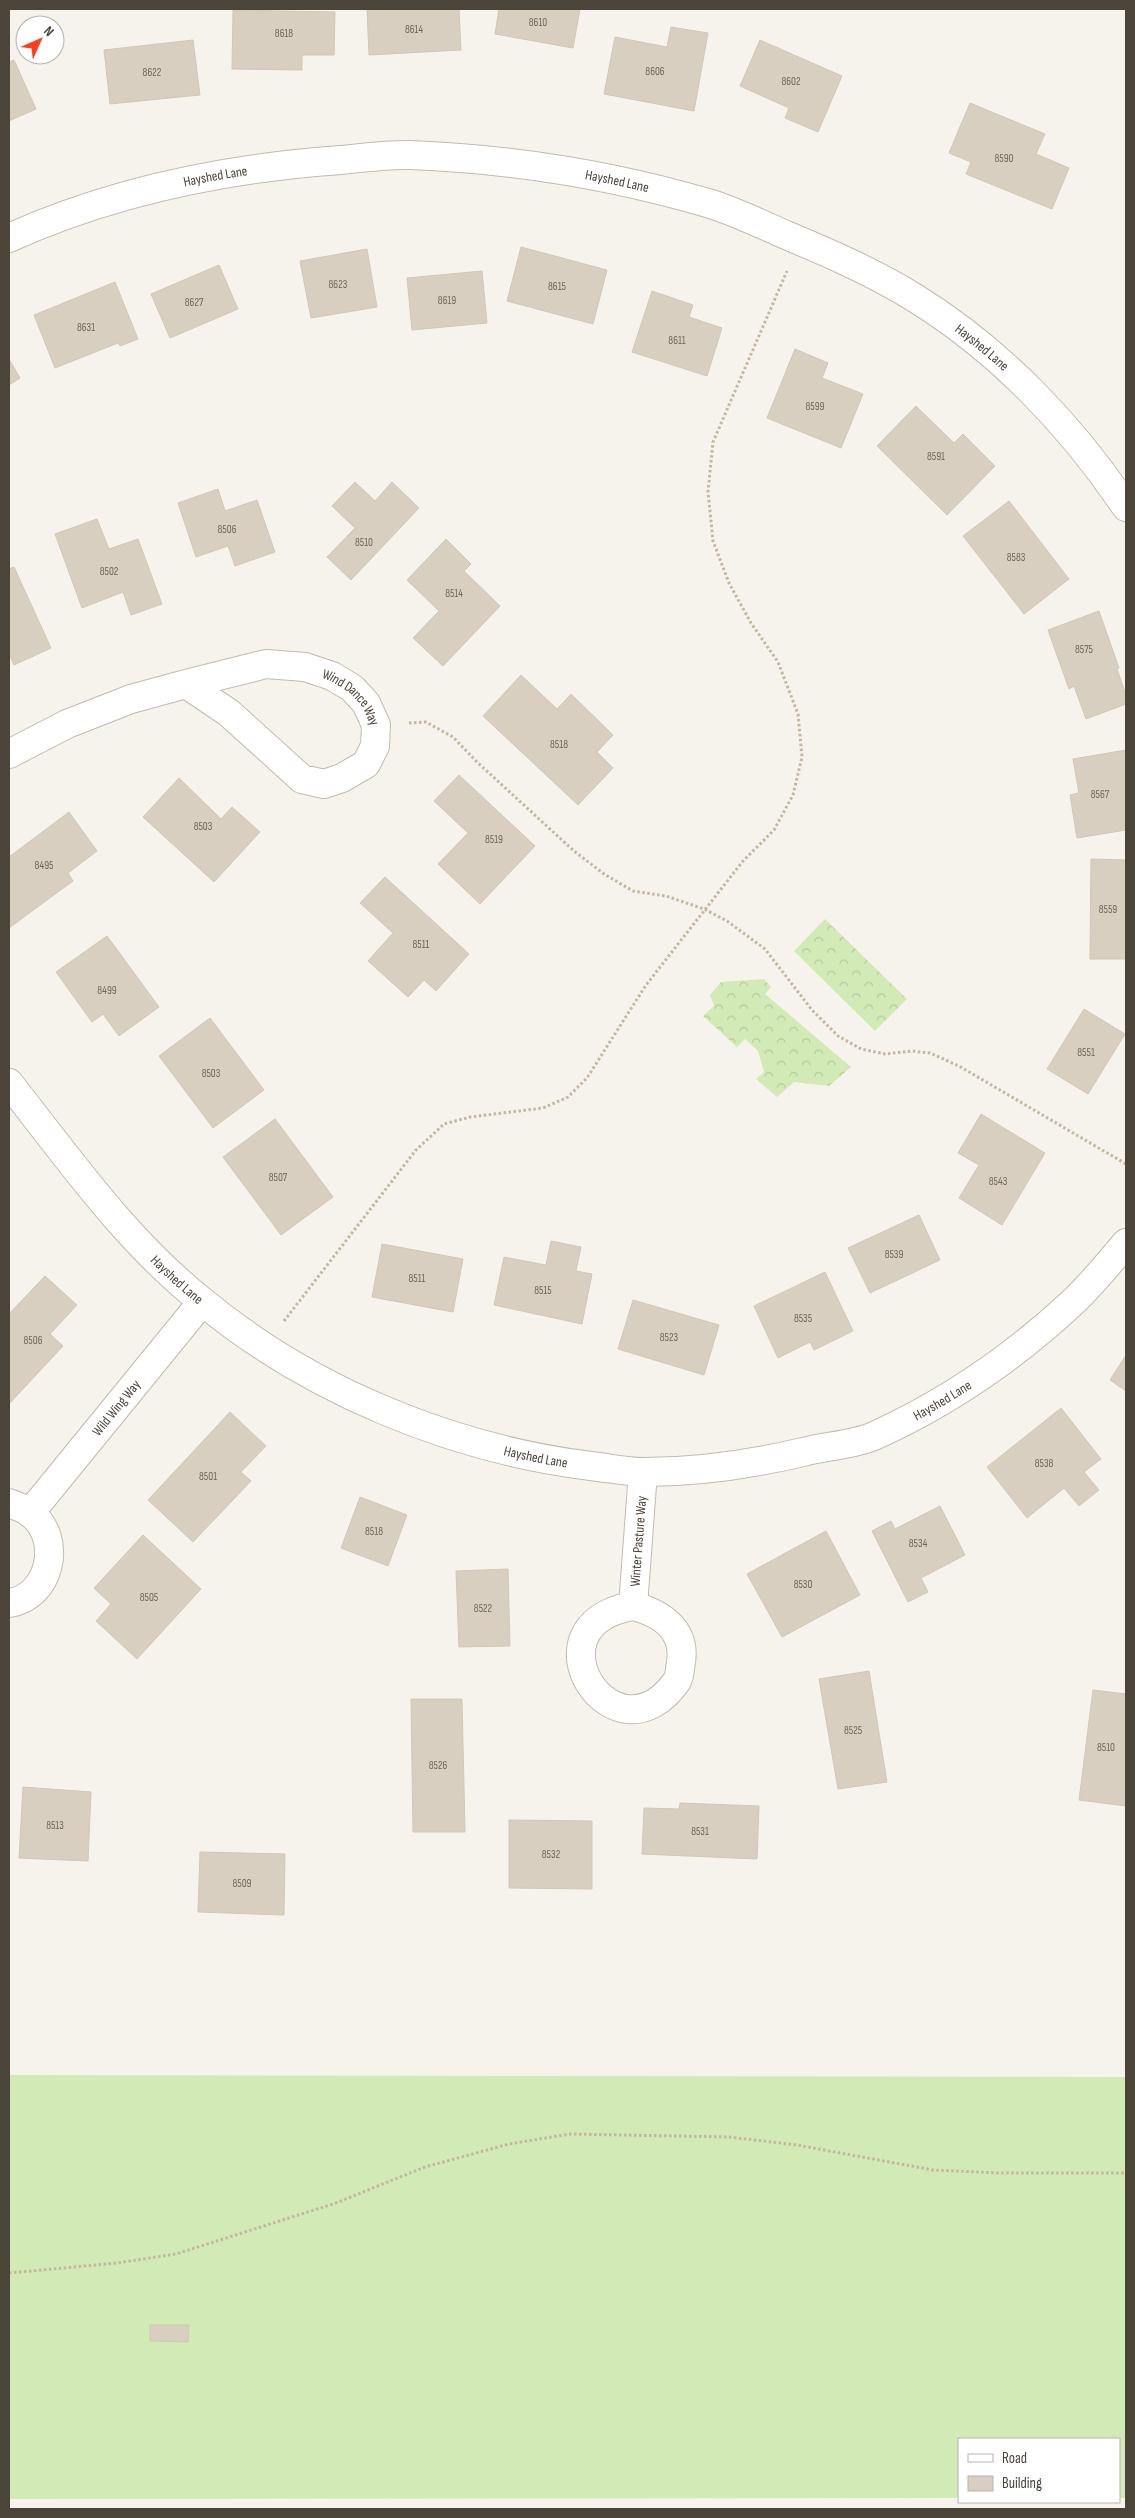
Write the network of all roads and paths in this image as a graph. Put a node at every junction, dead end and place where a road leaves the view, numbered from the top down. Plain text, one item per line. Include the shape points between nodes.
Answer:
1 (9, 238) edge
2 (801, 241) junction
3 (1126, 507) edge
4 (186, 684) junction
5 (376, 725) junction
6 (9, 754) edge
7 (704, 909) junction
8 (9, 1083) edge
9 (1126, 1164) edge
10 (1126, 1243) edge
11 (202, 1302) junction
12 (264, 1347) junction
13 (643, 1472) junction
14 (20, 1508) edge
15 (9, 1603) edge
16 (633, 1606) dead end
17 (1126, 2173) edge
18 (9, 2272) edge

1 - 2 street, Hayshed Lane via 128,194 213,175 306,162 406,155 513,162 609,178 714,205
2 - 3 street, Hayshed Lane via 914,297 979,344 1044,403 1099,466
2 - 7 path via 713,442 708,492 714,541 729,583 778,662 798,714 802,757 793,796 774,830 743,861
4 - 5 street, Wind Dance Way via 266,664 305,667 332,676 352,688 366,703
4 - 5 street, Wind Dance Way via 229,713 302,778 324,784 366,764 375,746
4 - 6 street, Wind Dance Way via 131,698 67,724
5 - 7 path via 426,722 453,737 574,851 604,874 634,891 666,896
7 - 9 path via 765,949 812,1010 838,1036 861,1049 885,1054 930,1053
7 - 12 path via 646,985 588,1078 568,1097 543,1108 470,1117 444,1124 416,1150
8 - 11 street, Hayshed Lane via 136,1241
10 - 13 street, Hayshed Lane via 1075,1300 1008,1358 933,1405 871,1437 770,1460
11 - 12 street, Hayshed Lane
11 - 14 street, Wild Wing Way
12 - 13 street, Hayshed Lane via 396,1416 483,1444 554,1461
13 - 16 street, Winter Pasture Way
14 - 15 street, Wild Wing Way via 44,1529 50,1551 48,1568 35,1590 17,1602
17 - 18 path via 933,2170 797,2145 729,2137 570,2134 509,2144 425,2167 336,2203 176,2254 117,2263

